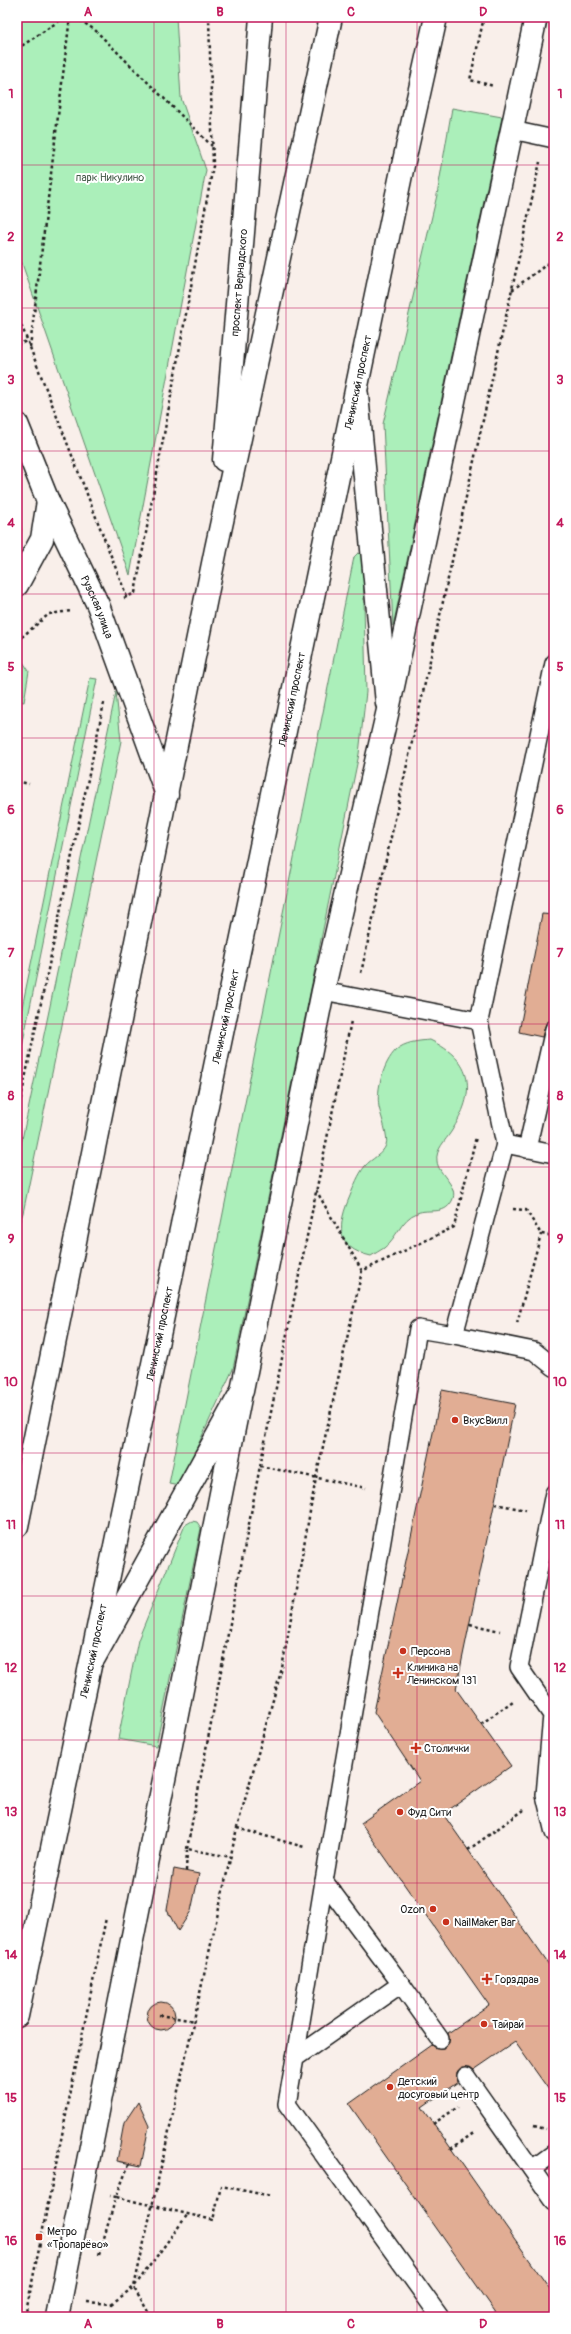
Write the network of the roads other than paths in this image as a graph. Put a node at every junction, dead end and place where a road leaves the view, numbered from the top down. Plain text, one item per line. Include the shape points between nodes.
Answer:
1 (260, 17) edge
2 (331, 17) edge
3 (436, 17) edge
4 (536, 17) edge
5 (512, 130) junction
6 (554, 139) edge
7 (356, 389) junction
8 (17, 424) edge
9 (48, 501) junction
10 (216, 549) junction
11 (17, 585) edge
12 (554, 663) edge
13 (388, 710) junction
14 (167, 795) junction
15 (323, 991) junction
16 (479, 1021) junction
17 (554, 1029) edge
18 (505, 1144) junction
19 (527, 1149) junction
20 (554, 1154) edge
21 (454, 1334) junction
22 (554, 1367) edge
23 (242, 1391) junction
24 (554, 1493) edge
25 (17, 1526) edge
26 (89, 1667) junction
27 (554, 1833) edge
28 (324, 1881) junction
29 (401, 1984) junction
30 (17, 2016) edge
31 (440, 2039) dead end
32 (294, 2058) junction
33 (466, 2076) dead end
34 (554, 2152) edge
35 (532, 2169) junction
36 (554, 2200) edge
37 (57, 2317) edge
38 (440, 2317) edge

1 - 10 main road, проспект Вернадского
2 - 10 main road
3 - 7 main road, Ленинский проспект
4 - 5 main road
5 - 6 lane
5 - 13 main road
7 - 13 main road
7 - 26 main road, Ленинский проспект
8 - 9 main road, Рузская улица
9 - 11 main road via 42,539
9 - 14 main road, Рузская улица via 98,605
10 - 14 main road
12 - 16 lane
13 - 15 main road
14 - 25 main road
15 - 16 lane
15 - 23 main road
16 - 18 lane
17 - 19 lane
18 - 19 lane
18 - 21 lane
19 - 20 lane
21 - 22 lane via 534,1352
21 - 28 lane via 418,1329
23 - 26 main road
23 - 37 main road
24 - 27 lane via 519,1666 552,1716 545,1795
26 - 30 main road, Ленинский проспект
28 - 29 lane
28 - 32 lane
29 - 31 lane
29 - 32 lane
32 - 38 lane via 287,2104
33 - 35 lane
34 - 35 lane
35 - 36 lane

